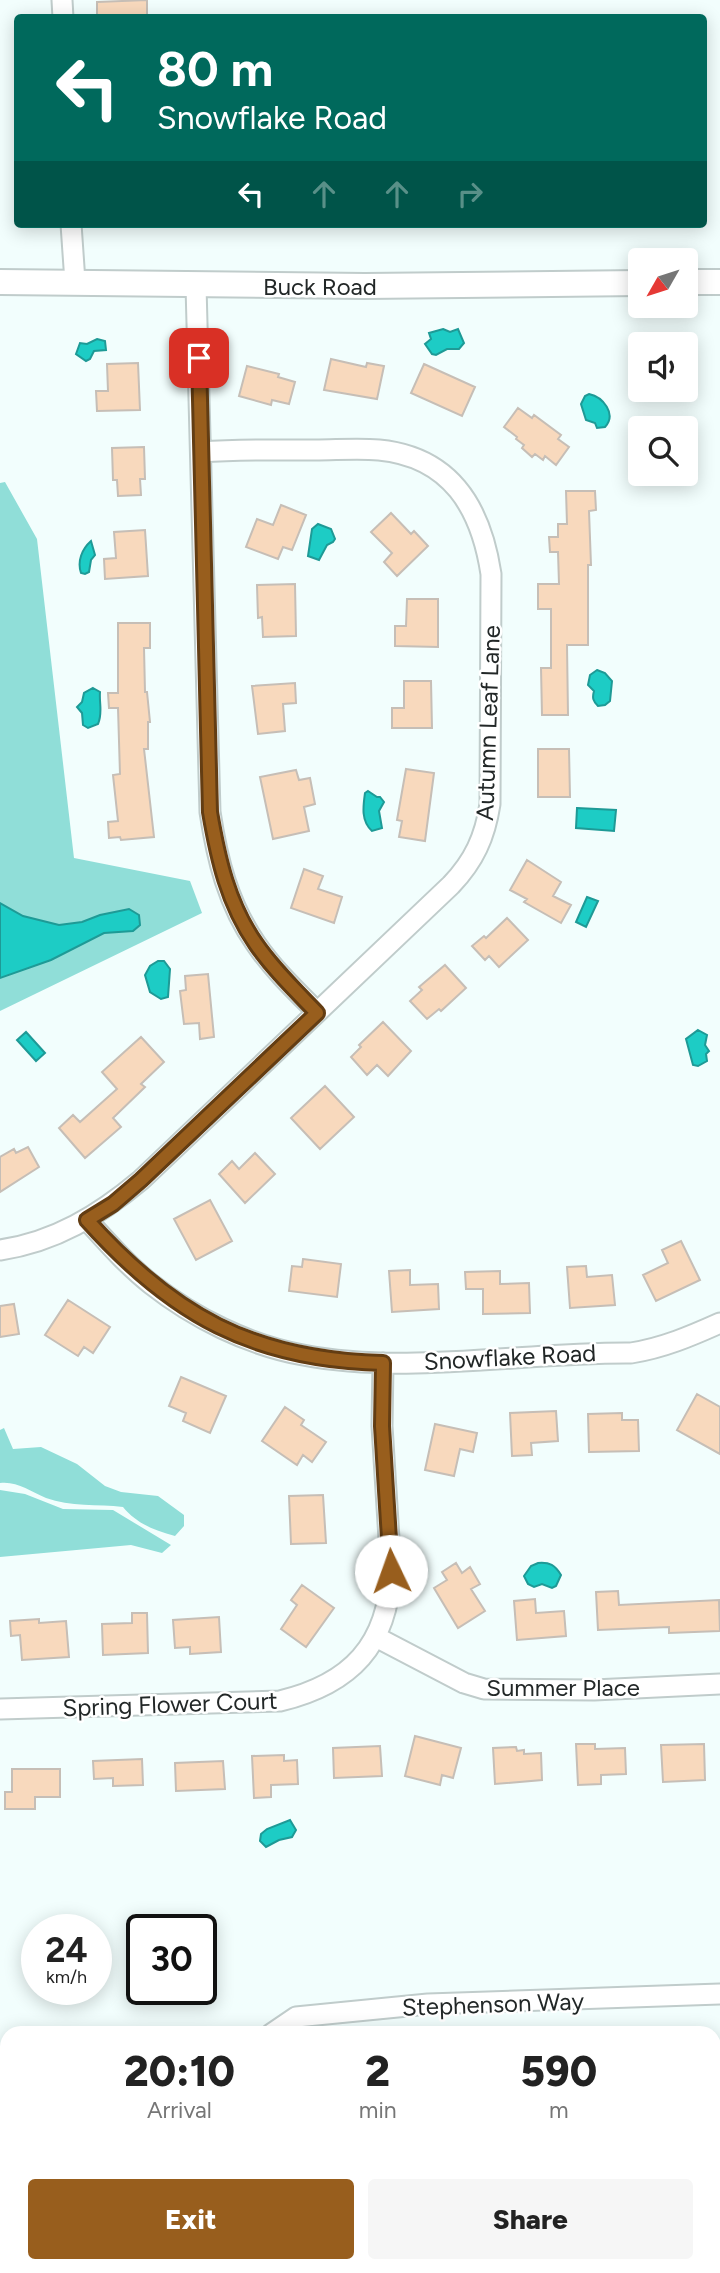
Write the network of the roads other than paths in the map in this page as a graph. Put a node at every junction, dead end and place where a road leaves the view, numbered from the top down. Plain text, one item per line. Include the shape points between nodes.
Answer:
1 (71, 228) edge
2 (0, 282) edge
3 (75, 282) junction
4 (698, 282) edge
5 (720, 282) edge
6 (628, 283) edge
7 (196, 286) junction
8 (202, 452) junction
9 (317, 1013) junction
10 (87, 1220) junction
11 (0, 1250) edge
12 (720, 1322) edge
13 (383, 1363) junction
14 (376, 1637) junction
15 (720, 1684) edge
16 (0, 1709) edge
17 (720, 1994) edge
18 (283, 2026) edge

1 - 3 street
2 - 3 street, Buck Road
3 - 7 street, Buck Road
4 - 5 street
6 - 7 street, Buck Road
7 - 8 street
8 - 9 street via 210,812 216,849 232,902 255,943
8 - 9 street, Autumn Leaf Lane via 378,450 404,455 437,470 458,488 486,543 491,574 490,804 486,828 463,872
9 - 10 street, Autumn Leaf Lane via 141,1180
10 - 11 street, Autumn Leaf Lane via 32,1243
10 - 13 street, Snowflake Road via 149,1283 212,1324 302,1355
12 - 13 street, Snowflake Road via 683,1340 631,1353
13 - 14 street, Spring Flower Court via 391,1571 388,1603
14 - 15 street, Summer Place via 464,1684 484,1689
14 - 16 street, Spring Flower Court via 336,1681 281,1701
17 - 18 street, Stephenson Way via 428,2004 296,2017

